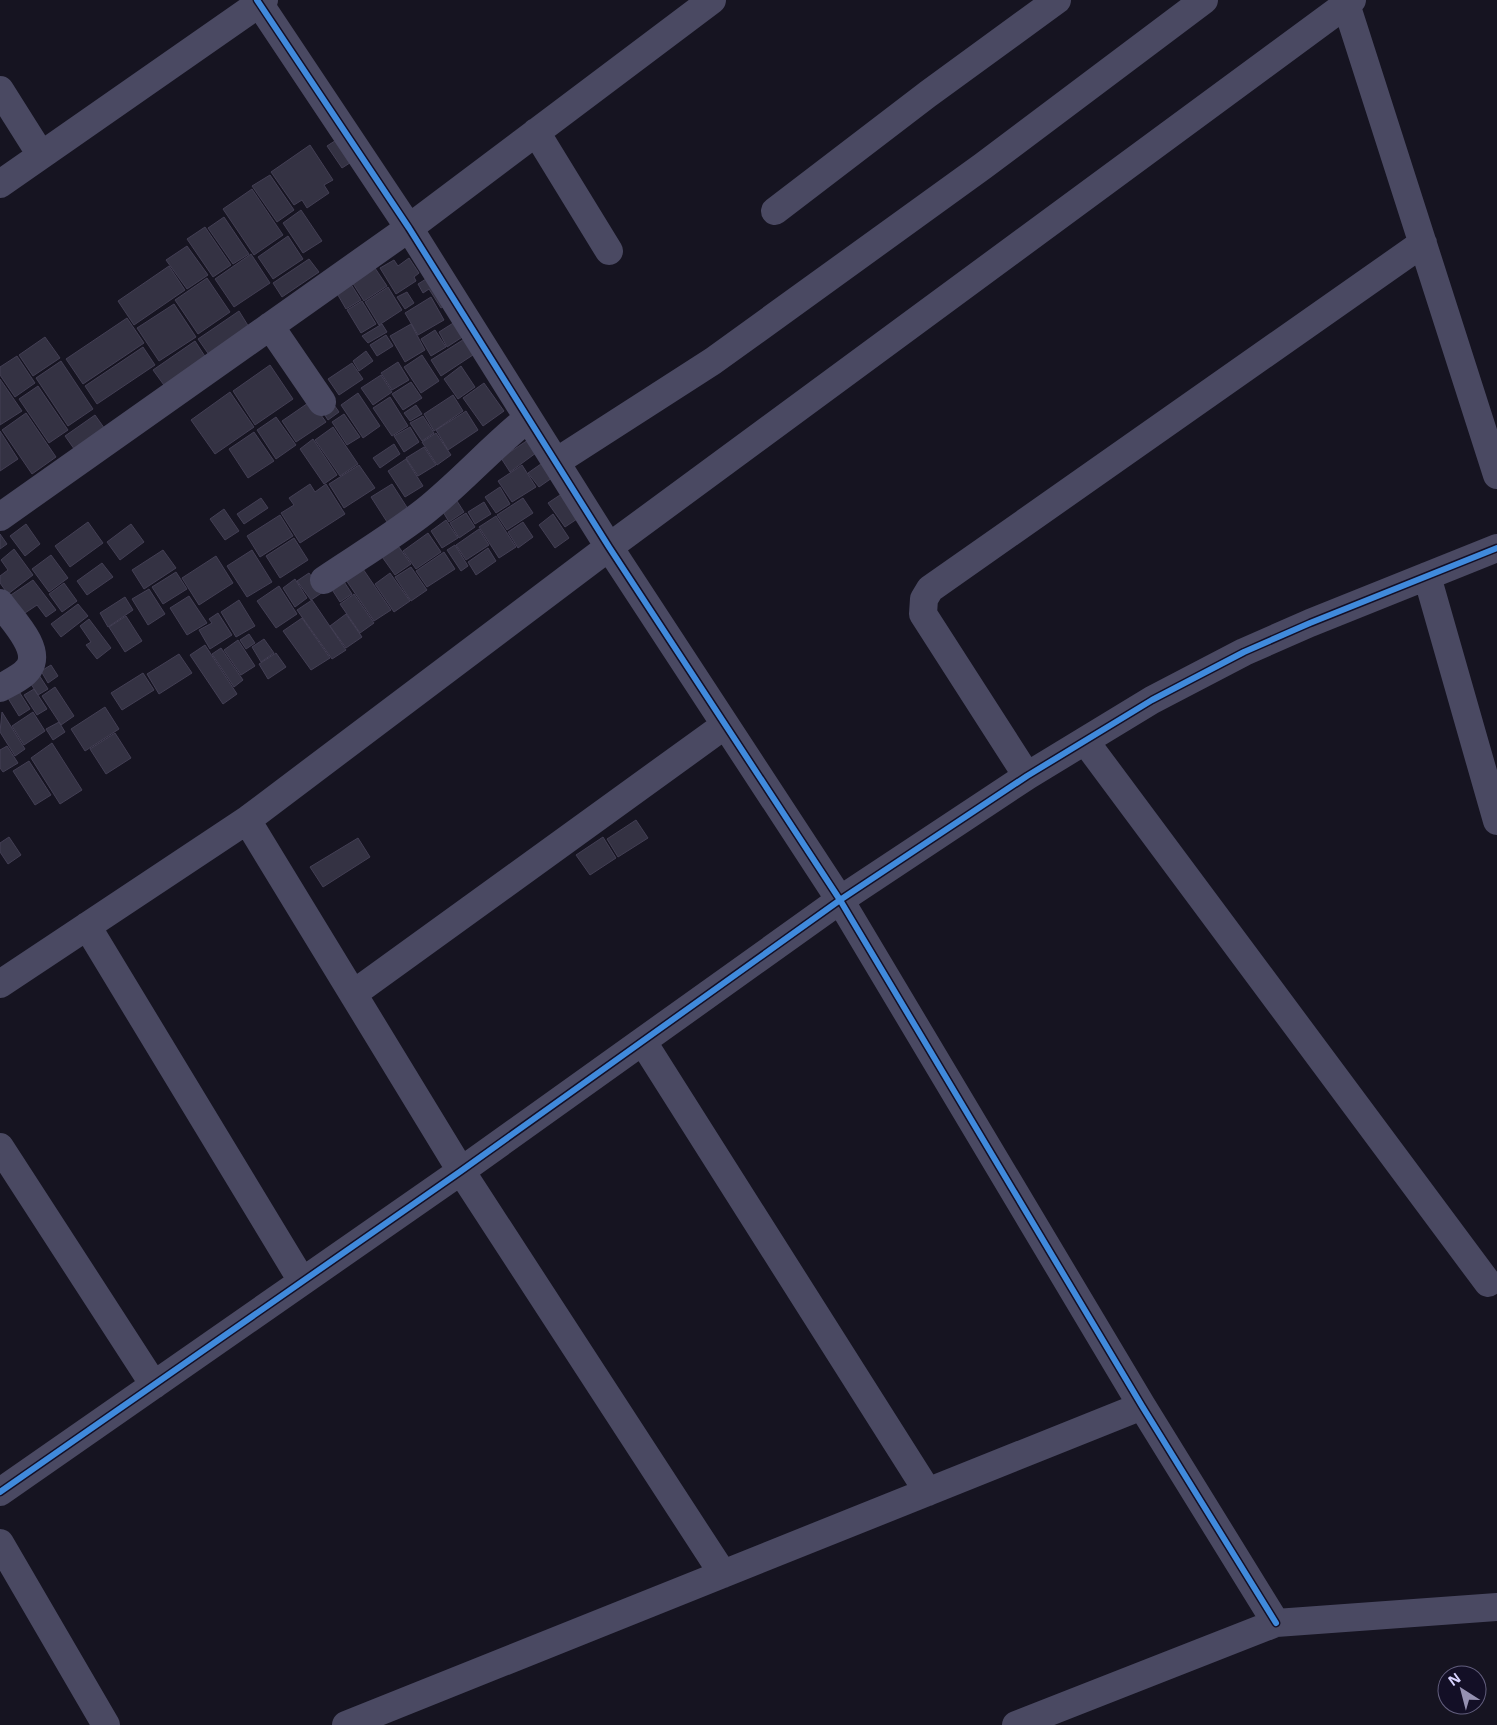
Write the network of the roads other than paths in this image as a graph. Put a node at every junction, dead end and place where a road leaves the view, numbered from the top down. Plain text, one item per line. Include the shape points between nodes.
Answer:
1 (712, 0) edge
2 (1057, 0) edge
3 (1204, 0) edge
4 (260, 1) edge
5 (1349, 2) edge
6 (0, 90) edge
7 (536, 132) junction
8 (41, 155) junction
9 (0, 184) edge
10 (775, 211) dead end
11 (409, 228) junction
12 (1423, 243) junction
13 (609, 251) dead end
14 (270, 326) junction
15 (322, 402) dead end
16 (528, 418) junction
17 (556, 462) junction
18 (1497, 475) edge
19 (0, 517) edge
20 (610, 548) junction
21 (1497, 548) edge
22 (1428, 576) junction
23 (324, 580) dead end
24 (0, 604) edge
25 (0, 688) edge
26 (725, 725) junction
27 (1085, 741) junction
28 (1027, 776) junction
29 (247, 820) junction
30 (1497, 822) edge
31 (840, 900) junction
32 (87, 926) junction
33 (0, 984) edge
34 (353, 994) junction
35 (643, 1042) junction
36 (0, 1147) edge
37 (461, 1171) junction
38 (302, 1282) junction
39 (1488, 1283) dead end
40 (154, 1385) junction
41 (1142, 1406) junction
42 (0, 1492) edge
43 (928, 1492) junction
44 (0, 1543) edge
45 (723, 1574) junction
46 (1497, 1607) edge
47 (1276, 1623) junction
48 (106, 1725) edge
49 (346, 1725) edge
50 (1016, 1725) edge

1 - 7 street
2 - 10 street
3 - 17 street via 983,166 714,361
4 - 8 street
4 - 11 street
5 - 12 street
5 - 20 street
6 - 8 street
7 - 11 street
7 - 13 street
8 - 9 street
11 - 14 street
11 - 16 street
12 - 18 street
12 - 28 street via 930,589 924,599 924,614 932,631
14 - 15 street
14 - 19 street
16 - 17 street
16 - 23 street via 424,512
17 - 20 street
20 - 26 street
20 - 29 street
21 - 22 street
22 - 27 street via 1244,652 1152,700
22 - 30 street
24 - 25 street via 32,650 32,661 28,670
26 - 31 street
26 - 34 street
27 - 28 street
27 - 39 street
28 - 31 street
29 - 32 street
29 - 34 street
31 - 35 street
31 - 41 street
32 - 33 street
32 - 38 street
34 - 37 street
35 - 37 street
35 - 43 street
36 - 40 street
37 - 38 street
37 - 45 street
38 - 40 street
40 - 42 street
41 - 43 street
41 - 47 street
43 - 45 street
44 - 48 street
45 - 49 street
46 - 47 street
47 - 50 street

